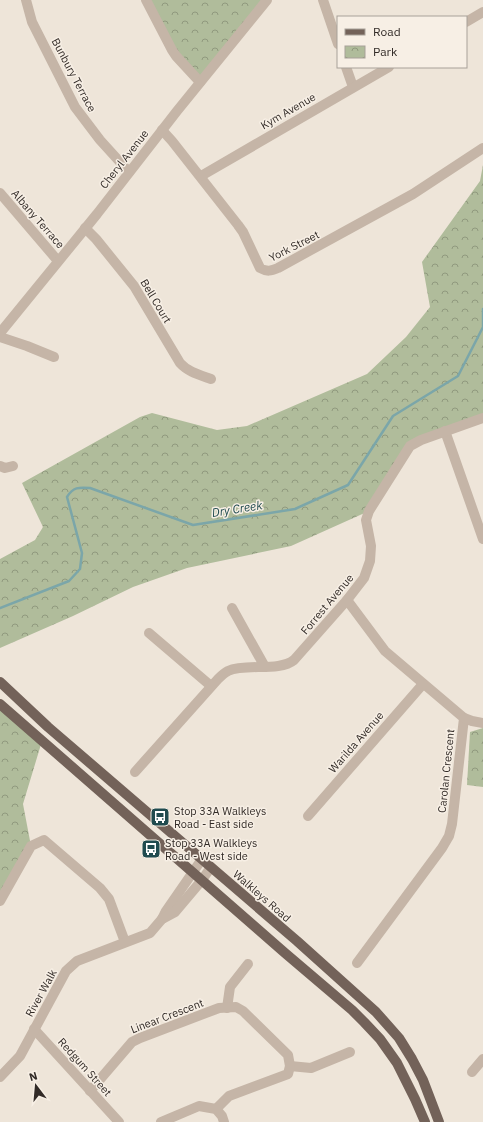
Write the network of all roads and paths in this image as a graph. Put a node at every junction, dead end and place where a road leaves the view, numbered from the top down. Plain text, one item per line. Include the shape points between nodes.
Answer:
1 (26, 0) edge
2 (146, 0) edge
3 (267, 0) edge
4 (323, 0) edge
5 (483, 12) edge
6 (467, 21) edge
7 (337, 41) edge
8 (346, 68) edge
9 (386, 68) edge
10 (200, 82) junction
11 (353, 88) junction
12 (162, 130) junction
13 (483, 148) edge
14 (129, 172) junction
15 (201, 176) junction
16 (0, 193) edge
17 (86, 228) junction
18 (58, 261) junction
19 (0, 333) edge
20 (0, 337) edge
21 (54, 358) dead end
22 (211, 379) dead end
23 (483, 418) edge
24 (445, 431) junction
25 (0, 466) edge
26 (13, 466) dead end
27 (483, 539) edge
28 (347, 600) junction
29 (232, 608) dead end
30 (149, 633) dead end
31 (265, 667) junction
32 (0, 682) edge
33 (423, 684) junction
34 (211, 686) junction
35 (0, 704) edge
36 (464, 718) junction
37 (483, 723) edge
38 (135, 772) dead end
39 (308, 816) dead end
40 (202, 859) junction
41 (211, 868) junction
42 (193, 872) junction
43 (202, 880) junction
44 (0, 901) edge
45 (162, 919) junction
46 (125, 942) junction
47 (357, 963) dead end
48 (248, 964) dead end
49 (227, 1008) junction
50 (34, 1029) junction
51 (350, 1052) dead end
52 (483, 1059) edge
53 (290, 1066) junction
54 (472, 1072) dead end
55 (0, 1077) edge
56 (90, 1091) junction
57 (216, 1109) junction
58 (119, 1122) edge
59 (161, 1122) edge
60 (224, 1122) edge
61 (424, 1122) edge
62 (439, 1122) edge

1 - 14 street, Bunbury Terrace via 32,22 75,107
2 - 10 street via 172,50
3 - 10 street, Cheryl Avenue
4 - 7 street
5 - 6 street
8 - 11 street
9 - 11 street, Kym Avenue
10 - 12 street, Cheryl Avenue
11 - 15 street, Kym Avenue
12 - 14 street, Cheryl Avenue
12 - 15 street, York Street
13 - 15 street, York Street via 406,198 332,240 270,271 260,268 243,232
14 - 17 street, Cheryl Avenue
16 - 18 street, Albany Terrace
17 - 18 street, Cheryl Avenue
17 - 22 street, Bell Court via 134,286 180,363 190,372
18 - 19 street, Cheryl Avenue
20 - 21 street
23 - 24 street, Forrest Avenue
24 - 27 street
24 - 28 street, Forrest Avenue via 410,446 371,506 366,520 371,546 370,561 364,578
25 - 26 street
28 - 31 street, Forrest Avenue via 294,660 287,664
28 - 33 street, Carolan Crescent via 385,651
29 - 31 street
30 - 34 street
31 - 34 street, Forrest Avenue via 227,671
32 - 40 main road, Walkleys Road
33 - 36 street, Carolan Crescent
33 - 39 street, Warilda Avenue
34 - 38 street, Forrest Avenue
35 - 42 main road
36 - 37 street
36 - 47 street, Carolan Crescent via 449,836
40 - 41 main road, Walkleys Road
40 - 42 street, River Walk
41 - 43 street, River Walk
41 - 62 main road, Walkleys Road via 363,999 385,1022 399,1038 419,1070
42 - 43 main road
42 - 45 street, River Walk
43 - 45 street, River Walk via 175,912
43 - 61 main road via 364,1022 380,1039 397,1062
44 - 46 street via 31,846 44,840 110,899
45 - 46 street, River Walk via 150,933
46 - 50 street, River Walk via 77,961 66,971
48 - 49 street via 230,987
49 - 53 street, Linear Crescent via 236,1007 243,1011 288,1055
49 - 56 street, Linear Crescent via 219,1008 132,1042
50 - 55 street, River Walk via 20,1056
50 - 56 street, Redgum Street
51 - 53 street via 311,1068
52 - 54 street
53 - 57 street via 288,1074 229,1096
56 - 58 street, Redgum Street
57 - 59 street via 199,1106
57 - 60 street

